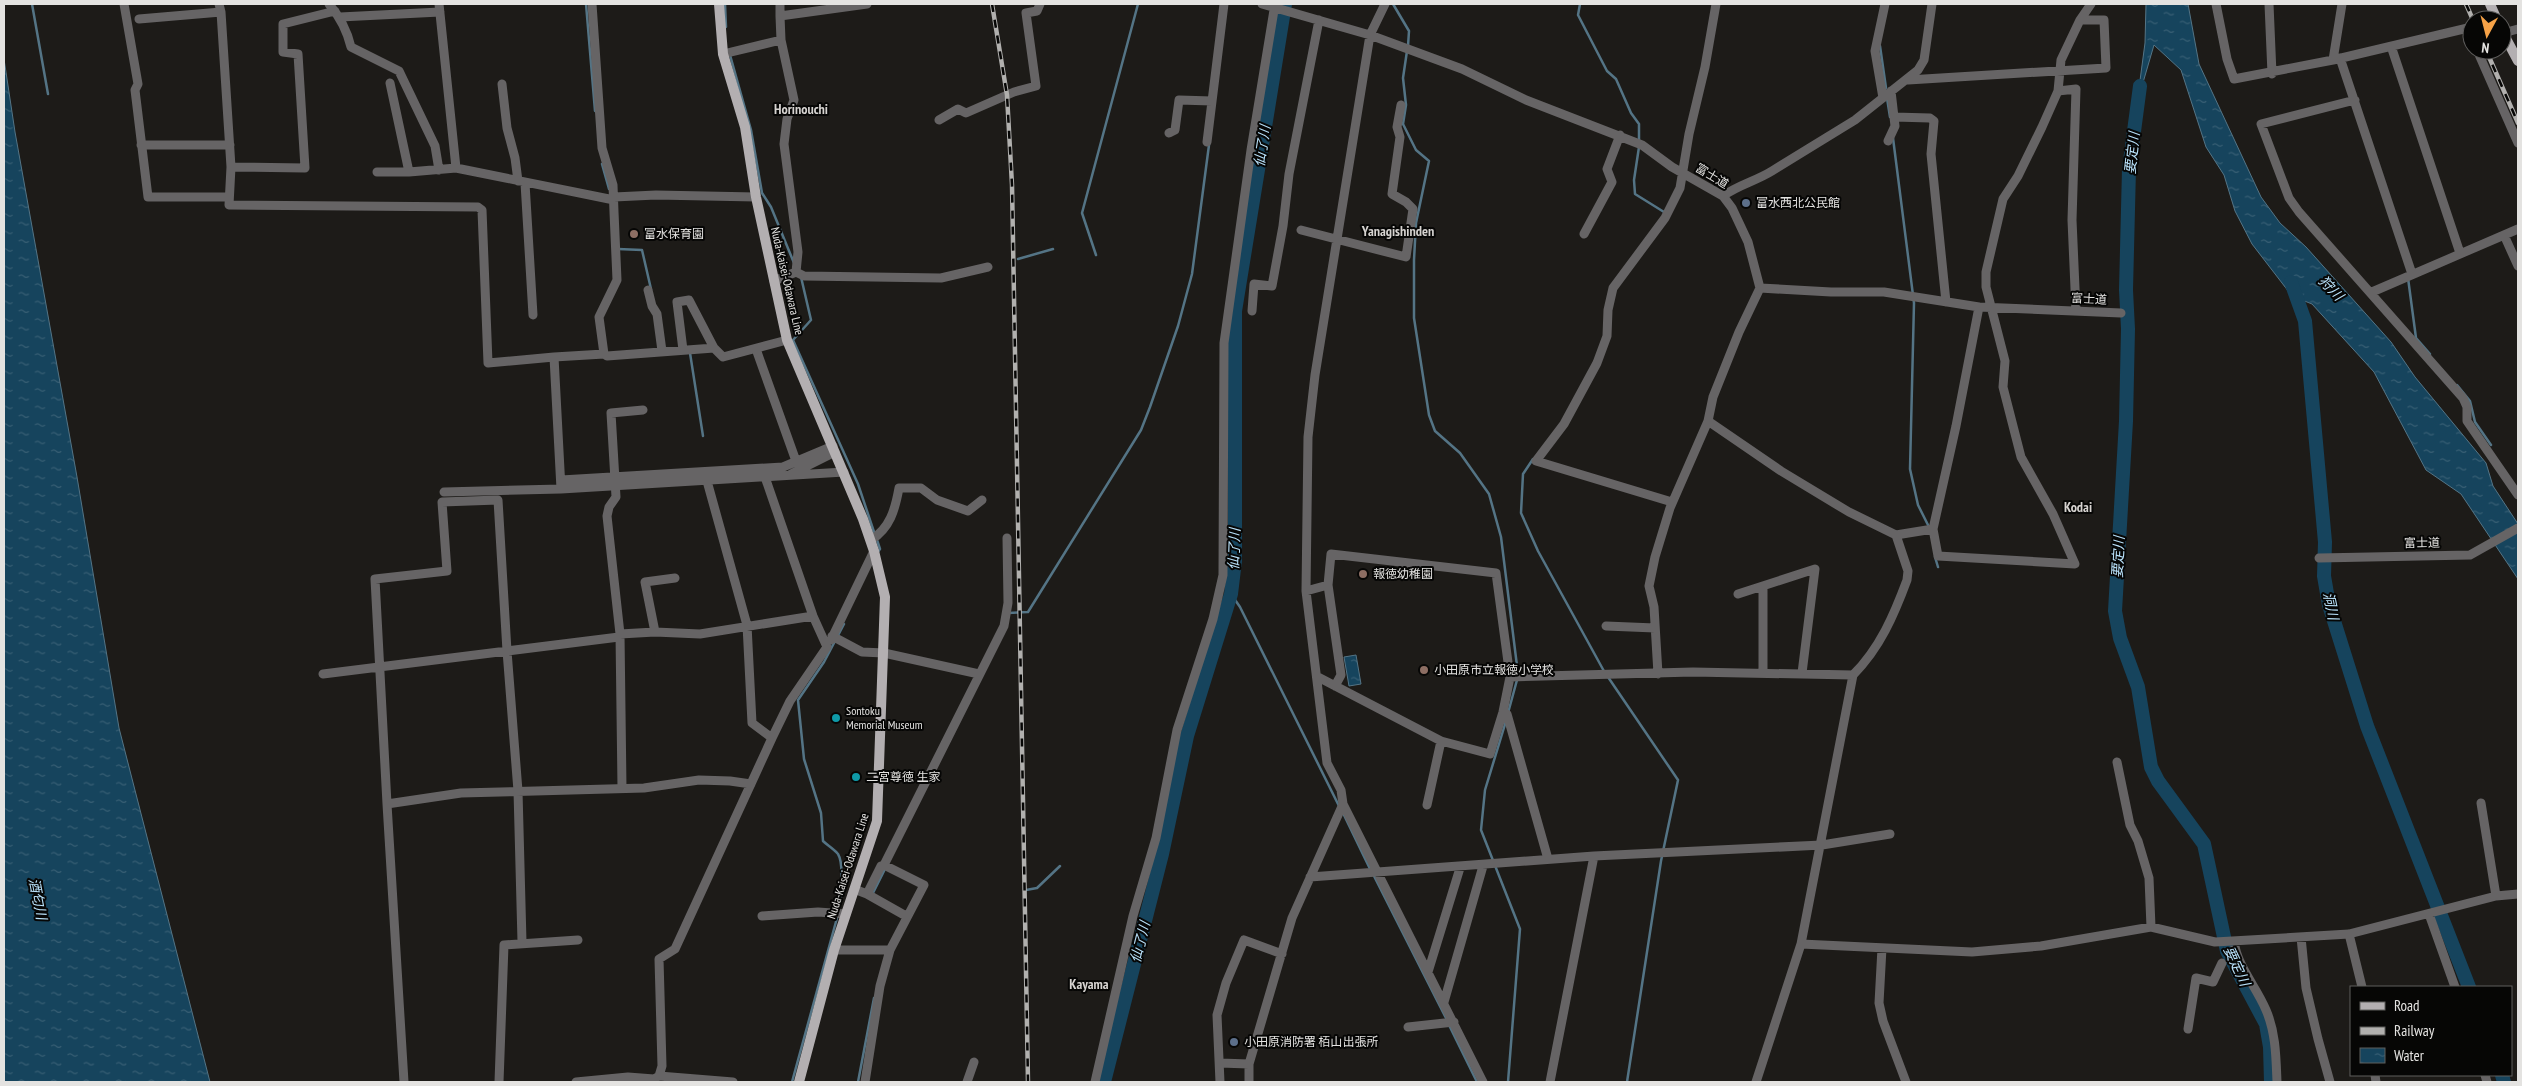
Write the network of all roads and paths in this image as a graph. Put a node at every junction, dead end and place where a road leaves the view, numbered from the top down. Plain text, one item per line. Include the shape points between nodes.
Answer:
1 (124, 4) edge
2 (329, 4) edge
3 (592, 4) edge
4 (719, 4) edge
5 (780, 4) edge
6 (867, 4) edge
7 (1040, 4) edge
8 (1224, 4) edge
9 (1262, 4) edge
10 (1299, 4) edge
11 (1385, 4) edge
12 (1716, 4) edge
13 (1885, 4) edge
14 (1932, 4) edge
15 (2092, 4) edge
16 (2216, 4) edge
17 (2269, 4) edge
18 (2342, 4) edge
19 (1275, 6) edge
20 (220, 8) edge
21 (439, 8) edge
22 (338, 14) junction
23 (1297, 14) junction
24 (780, 16) junction
25 (139, 19) dead end
26 (1319, 20) junction
27 (2080, 20) junction
28 (2462, 30) edge
29 (1370, 35) junction
30 (781, 40) junction
31 (2392, 46) junction
32 (2512, 49) edge
33 (723, 54) junction
34 (2336, 59) junction
35 (2481, 60) edge
36 (2518, 61) edge
37 (2058, 71) junction
38 (2272, 74) junction
39 (1908, 80) junction
40 (390, 83) dead end
41 (502, 84) dead end
42 (1891, 91) junction
43 (2058, 91) junction
44 (1883, 98) junction
45 (2355, 100) junction
46 (1212, 101) junction
47 (1401, 105) dead end
48 (1894, 117) junction
49 (940, 120) dead end
50 (1169, 133) dead end
51 (1620, 135) junction
52 (1888, 141) dead end
53 (1207, 142) dead end
54 (2518, 143) edge
55 (230, 144) junction
56 (141, 145) junction
57 (231, 167) junction
58 (456, 168) junction
59 (438, 170) junction
60 (377, 172) dead end
61 (409, 172) junction
62 (1684, 174) junction
63 (522, 182) junction
64 (1723, 196) junction
65 (229, 197) junction
66 (756, 197) junction
67 (614, 199) junction
68 (2518, 229) edge
69 (1301, 230) dead end
70 (1584, 234) dead end
71 (2504, 235) junction
72 (1336, 239) junction
73 (2460, 253) junction
74 (2518, 266) edge
75 (988, 267) dead end
76 (796, 272) junction
77 (2412, 274) junction
78 (774, 281) junction
79 (1760, 288) junction
80 (648, 290) dead end
81 (2372, 292) junction
82 (1946, 302) junction
83 (1979, 306) junction
84 (1991, 307) junction
85 (1252, 311) dead end
86 (2076, 311) junction
87 (2121, 313) dead end
88 (533, 315) dead end
89 (787, 340) junction
90 (714, 348) junction
91 (756, 349) junction
92 (683, 350) junction
93 (662, 351) junction
94 (604, 354) junction
95 (554, 357) junction
96 (643, 410) dead end
97 (1708, 421) junction
98 (834, 449) junction
99 (796, 462) junction
100 (844, 472) junction
101 (787, 476) junction
102 (765, 477) junction
103 (707, 481) junction
104 (616, 482) junction
105 (561, 485) junction
106 (444, 492) dead end
107 (2518, 495) edge
108 (982, 500) dead end
109 (1672, 502) junction
110 (2518, 528) edge
111 (1933, 529) junction
112 (1896, 535) junction
113 (1007, 538) dead end
114 (871, 540) junction
115 (874, 551) junction
116 (2319, 558) dead end
117 (675, 578) dead end
118 (1328, 585) junction
119 (1763, 586) junction
120 (1306, 591) junction
121 (1738, 594) dead end
122 (813, 616) junction
123 (747, 625) junction
124 (1606, 626) dead end
125 (1655, 628) junction
126 (655, 632) junction
127 (620, 636) junction
128 (832, 636) junction
129 (827, 647) junction
130 (507, 651) junction
131 (884, 653) junction
132 (379, 666) junction
133 (1763, 673) junction
134 (1802, 673) junction
135 (322, 674) dead end
136 (979, 674) junction
137 (1658, 674) junction
138 (1853, 676) junction
139 (1318, 677) junction
140 (1510, 677) junction
141 (1335, 686) junction
142 (1503, 712) junction
143 (772, 738) junction
144 (1441, 742) junction
145 (2117, 762) dead end
146 (751, 784) junction
147 (622, 788) junction
148 (518, 790) junction
149 (2481, 803) dead end
150 (387, 804) junction
151 (1343, 804) junction
152 (1428, 805) dead end
153 (1890, 834) dead end
154 (1822, 845) junction
155 (1594, 856) junction
156 (1548, 859) junction
157 (884, 864) junction
158 (1483, 866) junction
159 (1460, 868) junction
160 (1377, 872) junction
161 (1310, 877) junction
162 (854, 889) junction
163 (866, 894) junction
164 (2518, 894) edge
165 (2496, 896) junction
166 (846, 914) junction
167 (2429, 914) junction
168 (762, 916) dead end
169 (906, 916) junction
170 (2151, 927) junction
171 (2349, 934) junction
172 (2301, 937) junction
173 (578, 940) dead end
174 (2234, 940) junction
175 (522, 942) junction
176 (1801, 944) junction
177 (1882, 948) junction
178 (834, 950) junction
179 (890, 950) junction
180 (1282, 954) junction
181 (2222, 963) dead end
182 (1428, 972) junction
183 (2362, 986) edge
184 (2455, 986) edge
185 (1444, 1002) junction
186 (1454, 1022) junction
187 (1408, 1027) dead end
188 (2188, 1029) dead end
189 (974, 1062) dead end
190 (1220, 1063) junction
191 (1249, 1064) junction
192 (655, 1079) edge
193 (404, 1082) edge
194 (499, 1082) edge
195 (576, 1082) edge
196 (733, 1082) edge
197 (799, 1082) edge
198 (865, 1082) edge
199 (967, 1082) edge
200 (1095, 1082) edge
201 (1220, 1082) edge
202 (1249, 1082) edge
203 (1483, 1082) edge
204 (1550, 1082) edge
205 (1756, 1082) edge
206 (1906, 1082) edge
207 (2277, 1082) edge
208 (2330, 1082) edge

1 - 56 street via 138,84 135,90
2 - 22 street
3 - 67 street via 602,148
4 - 33 main road, Nuda-Kaisei-Odawara Line
5 - 24 street
6 - 24 street
7 - 49 street via 1037,10 1026,13 1036,86 966,113 958,109
8 - 46 street
9 - 19 street, 富士道
10 - 23 street
11 - 29 street
12 - 62 street
13 - 44 street via 1875,51
14 - 39 street via 1924,60
15 - 27 street
16 - 38 street via 2234,79
17 - 38 street
18 - 34 street
19 - 23 street, 富士道
19 - 200 street via 1224,343 1223,575 1213,619 1177,730 1156,838
20 - 25 street
20 - 55 street
21 - 22 street
21 - 58 street
22 - 57 street via 283,24 283,52 298,54 305,168
22 - 59 street via 351,47 399,72 435,146
23 - 26 street, 富士道
24 - 30 street
26 - 29 street, 富士道
26 - 85 street via 1292,154 1284,226 1272,286 1254,284
27 - 37 street
27 - 37 street via 2104,20 2106,68
28 - 31 street
29 - 51 street, 富士道 via 1462,69 1526,100
29 - 72 street
30 - 33 street
30 - 76 street via 794,100 787,119 784,144 798,252
31 - 34 street
31 - 73 street
32 - 36 main road
33 - 66 main road, Nuda-Kaisei-Odawara Line via 745,127
34 - 38 street
34 - 45 street
35 - 54 street
37 - 39 street
37 - 43 street
39 - 42 street
40 - 61 street
41 - 63 street via 507,128
42 - 44 street
42 - 48 street
43 - 84 street via 2018,176 2003,199 1986,272
43 - 86 street via 2076,89 2072,245
44 - 64 street via 1855,120 1772,172
45 - 77 street
45 - 81 street via 2261,124 2289,198
46 - 50 street via 1179,100 1175,130
46 - 53 street
47 - 72 street via 1392,194 1413,209 1406,256
48 - 52 street via 1895,126
48 - 82 street via 1930,118 1934,121 1931,154
51 - 62 street, 富士道 via 1639,143
51 - 70 street via 1607,169 1612,182
55 - 56 street
55 - 57 street
56 - 65 street via 148,197
57 - 65 street
58 - 59 street
58 - 63 street
59 - 61 street
60 - 61 street
62 - 64 street, 富士道
62 - 109 street via 1665,218 1613,288 1606,343 1578,402 1536,461
63 - 67 street
63 - 88 street
64 - 79 street, 富士道 via 1748,242
65 - 95 street via 229,205 478,207 482,210 488,363
66 - 67 street via 656,195
66 - 78 main road, Nuda-Kaisei-Odawara Line
67 - 94 street via 616,280 599,317
68 - 71 street
69 - 72 street
71 - 73 street
71 - 74 street
72 - 120 street via 1310,404
73 - 77 street
75 - 76 street via 941,278 804,276
76 - 78 street
77 - 81 street
78 - 89 main road, Nuda-Kaisei-Odawara Line
79 - 82 street, 富士道 via 1884,292
79 - 97 street via 1713,397
80 - 93 street via 657,314
81 - 107 street via 2463,398 2467,421
82 - 83 street, 富士道
83 - 84 street, 富士道
83 - 111 street
84 - 86 street, 富士道
84 - 111 street via 2004,361 2003,387 2021,457 2053,514 2075,564 1938,556
86 - 87 street, 富士道
89 - 91 street
89 - 98 main road, Nuda-Kaisei-Odawara Line
90 - 91 street via 723,357
90 - 92 street
90 - 92 street via 690,300 677,302
91 - 99 street
92 - 93 street
93 - 94 street
94 - 95 street
95 - 105 street
96 - 104 street via 611,413
97 - 109 street
97 - 112 street via 1781,471 1849,512
98 - 99 street
98 - 100 main road, Nuda-Kaisei-Odawara Line
98 - 101 street
99 - 104 street via 782,467
100 - 101 street
100 - 114 main road, Nuda-Kaisei-Odawara Line
101 - 102 street
102 - 103 street
102 - 122 street
103 - 104 street
103 - 123 street
104 - 105 street
104 - 127 street via 616,497 607,516
105 - 106 street
108 - 114 street via 968,511 937,500 921,488 899,488 895,510 883,533
109 - 125 street via 1649,586
110 - 116 street, 富士道 via 2474,553
111 - 112 street
112 - 138 street via 1908,570 1908,580 1881,641
113 - 136 street via 1008,603 1004,626
114 - 115 main road, Nuda-Kaisei-Odawara Line
115 - 128 street
115 - 131 main road, Nuda-Kaisei-Odawara Line via 884,596
117 - 126 street via 645,582
118 - 120 street
118 - 140 street via 1331,554 1496,573
118 - 141 street via 1341,675
119 - 121 street
119 - 133 street
119 - 134 street via 1815,570
120 - 139 street
122 - 123 street
122 - 129 street
123 - 126 street via 700,634
123 - 143 street via 752,723
124 - 125 street
125 - 137 street
126 - 127 street
127 - 130 street
127 - 147 street
128 - 129 street
128 - 131 street via 862,652
129 - 143 street via 790,701
130 - 132 street
130 - 132 street via 498,500 442,502 448,571 375,579
130 - 148 street
131 - 136 street
131 - 162 main road, Nuda-Kaisei-Odawara Line via 879,812
132 - 135 street
132 - 150 street
133 - 134 street
133 - 137 street
134 - 138 street
136 - 157 street
137 - 140 street
138 - 154 street
139 - 141 street
139 - 151 street via 1327,763 1341,790
140 - 142 street
141 - 144 street
142 - 144 street via 1490,754
142 - 156 street via 1507,714
143 - 146 street
144 - 152 street
145 - 170 street via 2130,825 2149,878
146 - 147 street via 699,780
146 - 192 street via 675,949 659,959 662,1066
147 - 148 street
148 - 150 street via 460,793
148 - 175 street
149 - 165 street
150 - 193 street
151 - 160 street
151 - 161 street
153 - 154 street
154 - 155 street
154 - 176 street
155 - 156 street
155 - 204 street
156 - 158 street
157 - 163 street
157 - 169 street via 924,885
158 - 159 street
158 - 185 street
159 - 160 street
159 - 182 street
160 - 161 street
160 - 182 street
161 - 180 street via 1292,918
162 - 163 street
162 - 166 main road, Nuda-Kaisei-Odawara Line
163 - 169 street
164 - 165 street
165 - 167 street
166 - 168 street via 818,912
166 - 178 main road, Nuda-Kaisei-Odawara Line
167 - 171 street
167 - 184 street
169 - 179 street
170 - 174 street via 2215,942
170 - 177 street via 1999,950
171 - 172 street
171 - 183 street
172 - 174 street
172 - 208 street via 2306,988
173 - 175 street
174 - 207 street via 2236,954 2273,1029
175 - 194 street via 504,945
176 - 177 street
176 - 205 street
177 - 206 street via 1879,1003
178 - 179 street
178 - 197 main road, Nuda-Kaisei-Odawara Line
179 - 198 street via 880,986
180 - 190 street via 1244,940 1218,1010
180 - 191 street
181 - 188 street via 2213,982 2196,978
182 - 185 street
185 - 186 street
186 - 187 street
186 - 203 street
189 - 199 street
190 - 191 street
190 - 201 street
191 - 202 street
192 - 195 street via 628,1077
192 - 196 street

